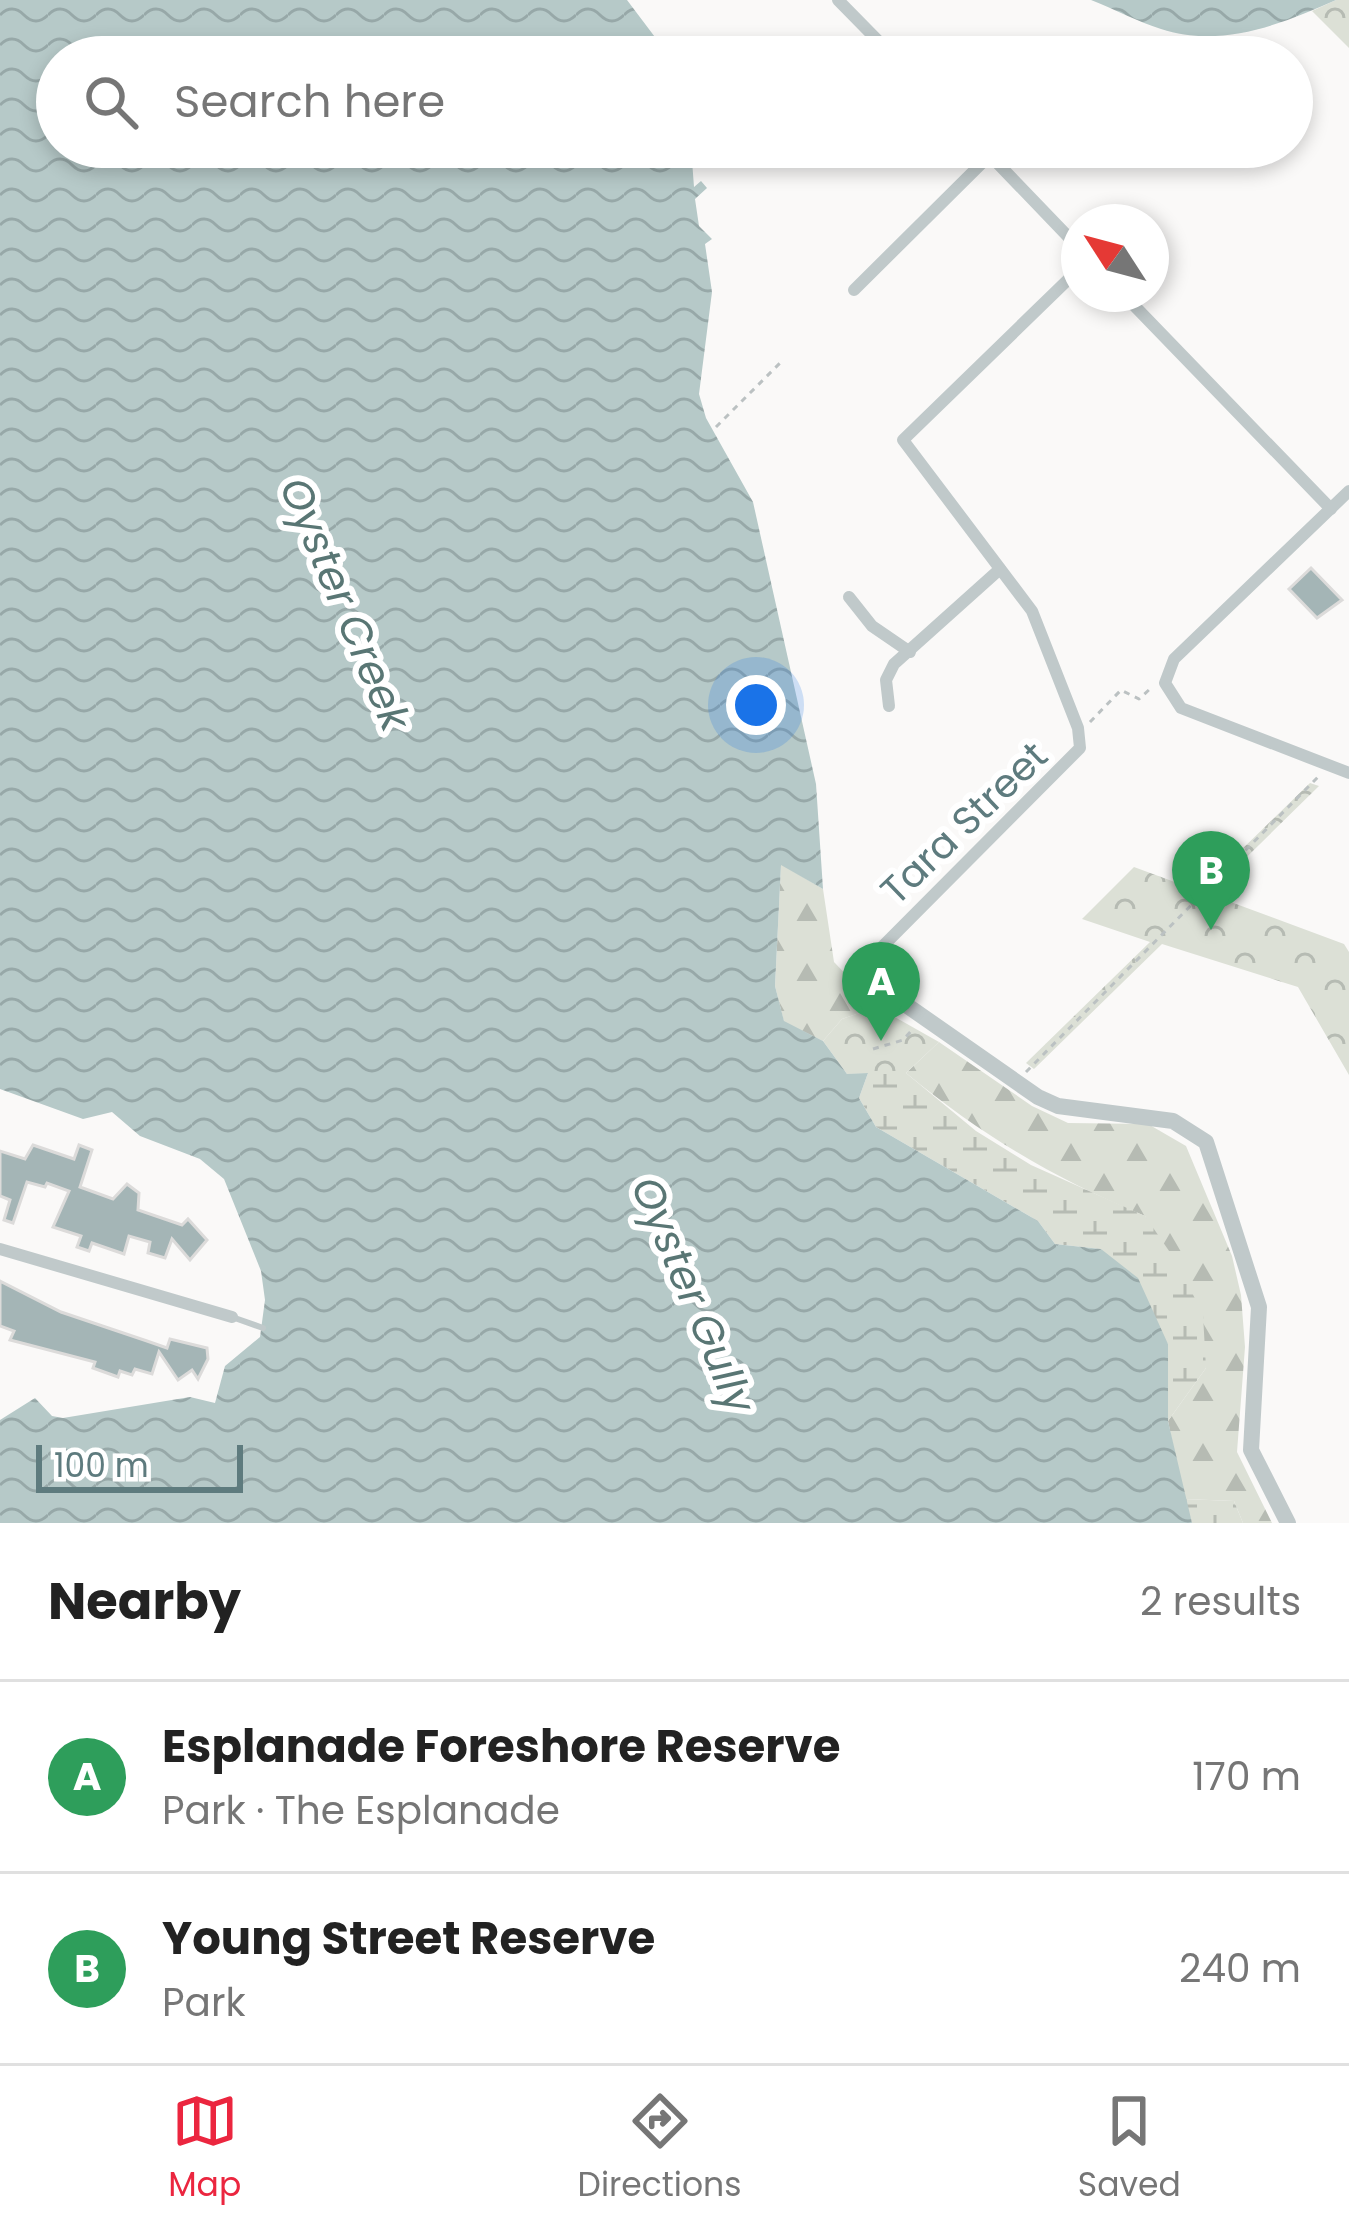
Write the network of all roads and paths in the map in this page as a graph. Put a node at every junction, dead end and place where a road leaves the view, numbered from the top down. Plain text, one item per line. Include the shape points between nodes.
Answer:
1 (838, 0) edge
2 (873, 36) edge
3 (970, 168) edge
4 (1002, 168) edge
5 (1061, 229) edge
6 (1061, 286) edge
7 (854, 290) dead end
8 (1140, 312) edge
9 (783, 360) dead end
10 (716, 427) dead end
11 (1349, 491) edge
12 (1331, 508) junction
13 (1000, 569) junction
14 (849, 597) dead end
15 (910, 652) junction
16 (1166, 676) junction
17 (889, 706) dead end
18 (1078, 728) junction
19 (1323, 764) junction
20 (1349, 773) edge
21 (875, 954) joint
22 (903, 1040) dead end
23 (873, 1049) dead end
24 (1031, 1067) dead end
25 (0, 1249) edge
26 (232, 1317) joint
27 (263, 1328) dead end
28 (1288, 1523) edge

1 - 2 street
3 - 7 street
4 - 5 street
6 - 13 street via 903,440
8 - 12 street
9 - 10 path
11 - 12 street
12 - 16 street via 1182,651
13 - 15 street
13 - 18 street via 1032,611
14 - 15 street via 872,626
15 - 17 street via 888,675
16 - 18 path via 1138,699 1120,690
16 - 19 street via 1168,696 1181,708
18 - 21 street, Tara Street via 1074,758
19 - 20 street
19 - 24 path via 1314,785
21 - 28 street via 878,986 1038,1097 1174,1120 1206,1142 1259,1307 1251,1450
22 - 23 path
25 - 26 street
26 - 27 lane

